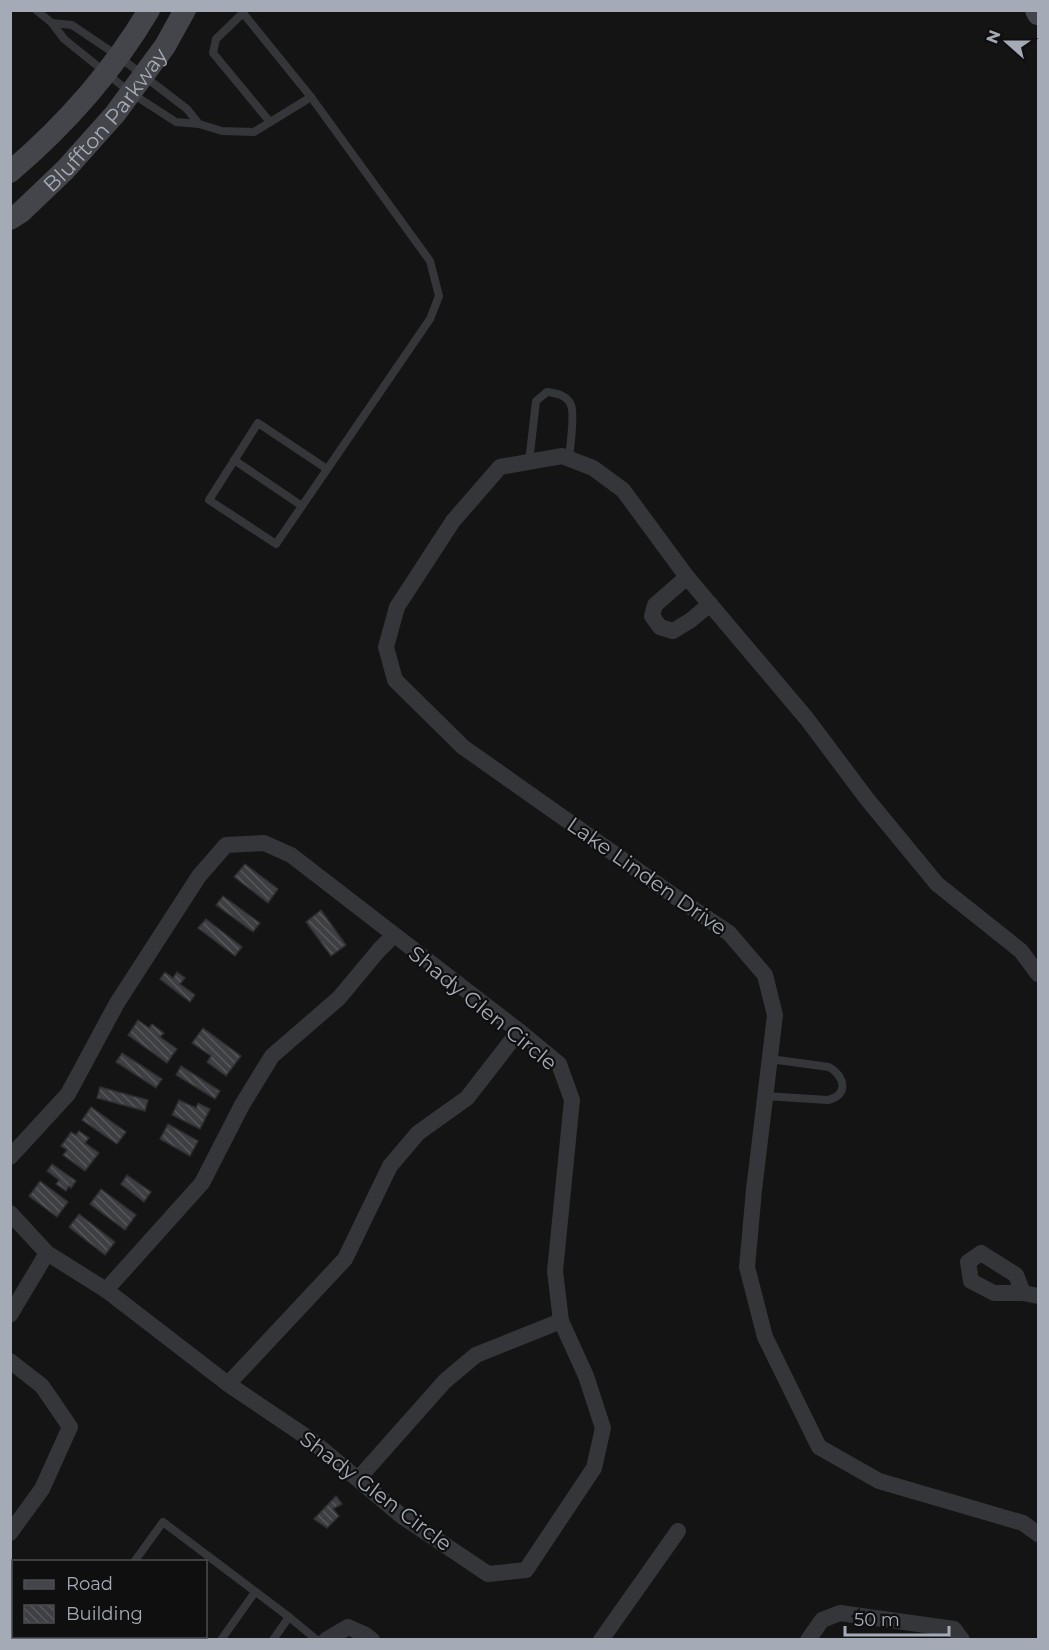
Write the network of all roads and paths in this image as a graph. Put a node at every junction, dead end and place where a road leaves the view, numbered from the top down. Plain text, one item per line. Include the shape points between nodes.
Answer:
1 (36, 10) edge
2 (149, 10) edge
3 (185, 10) edge
4 (52, 23) junction
5 (112, 64) junction
6 (137, 84) junction
7 (311, 97) junction
8 (270, 122) junction
9 (199, 124) junction
10 (10, 172) edge
11 (10, 219) edge
12 (569, 458) junction
13 (234, 460) junction
14 (529, 462) junction
15 (327, 469) junction
16 (302, 506) junction
17 (687, 577) junction
18 (710, 604) junction
19 (393, 935) junction
20 (1038, 974) edge
21 (519, 1031) junction
22 (770, 1059) junction
23 (765, 1096) junction
24 (10, 1157) edge
25 (10, 1213) edge
26 (47, 1253) junction
27 (106, 1290) junction
28 (10, 1315) edge
29 (561, 1321) junction
30 (10, 1361) edge
31 (228, 1384) junction
32 (358, 1479) junction
33 (678, 1531) dead end
34 (10, 1533) edge
35 (1038, 1534) edge
36 (203, 1558) edge
37 (135, 1560) edge
38 (207, 1561) edge
39 (255, 1592) junction
40 (289, 1617) junction
41 (221, 1640) edge
42 (273, 1640) edge
43 (317, 1640) edge
44 (326, 1640) edge
45 (372, 1640) edge
46 (601, 1640) edge
47 (808, 1640) edge
48 (962, 1640) edge

1 - 4 lane
2 - 5 main road, Bluffton Parkway
3 - 6 main road, Bluffton Parkway
4 - 5 lane via 64,39
4 - 5 lane via 72,25
5 - 6 lane
5 - 6 lane
5 - 10 main road, Bluffton Parkway via 80,105
6 - 9 lane via 187,109
6 - 9 lane via 176,122
6 - 11 main road, Bluffton Parkway via 116,114 65,170
7 - 8 lane
7 - 8 lane via 243,13 216,39 213,53
7 - 15 lane via 430,261 439,296 430,319
8 - 9 lane via 254,132 222,131
12 - 14 street, Lake Linden Drive
12 - 14 lane via 571,404 564,396 547,392 536,401
12 - 17 street, Lake Linden Drive via 593,468 623,490
13 - 15 lane via 258,423
13 - 16 lane
13 - 16 lane via 209,500 276,544
14 - 22 street, Lake Linden Drive via 500,467 453,521 397,607 386,647 395,680 463,747 729,933 765,975 775,1015
15 - 16 lane
17 - 18 street, Lake Linden Drive
17 - 18 street via 655,605 652,616 660,627 673,631
18 - 20 street, Lake Linden Drive via 938,884 1021,951
19 - 21 street, Shady Glen Circle
19 - 24 street, Shady Glen Circle via 291,855 264,843 226,845 199,876 117,1003 68,1094
19 - 27 street via 339,998 272,1056 202,1183
21 - 29 street, Shady Glen Circle via 559,1064 573,1100 555,1271
21 - 31 street via 467,1098 418,1133 390,1166 345,1259
22 - 23 street, Lake Linden Drive
22 - 23 lane via 829,1066 843,1086 840,1093 828,1100
23 - 35 street, Lake Linden Drive via 747,1267 765,1337 819,1447 879,1481 1023,1523
25 - 26 street, Shady Glen Circle
26 - 27 street, Shady Glen Circle
26 - 28 street
27 - 31 street, Shady Glen Circle
29 - 32 street via 476,1355 445,1381
29 - 32 street, Shady Glen Circle via 586,1376 603,1428 594,1468 526,1570 488,1574 403,1517
30 - 34 street via 42,1386 70,1427 42,1489
31 - 32 street, Shady Glen Circle via 311,1440
33 - 46 street
36 - 37 lane via 163,1522
38 - 39 lane
39 - 40 lane
39 - 41 lane
40 - 42 lane
40 - 43 lane
44 - 45 street via 348,1627
47 - 48 street via 822,1620 840,1613 954,1629

